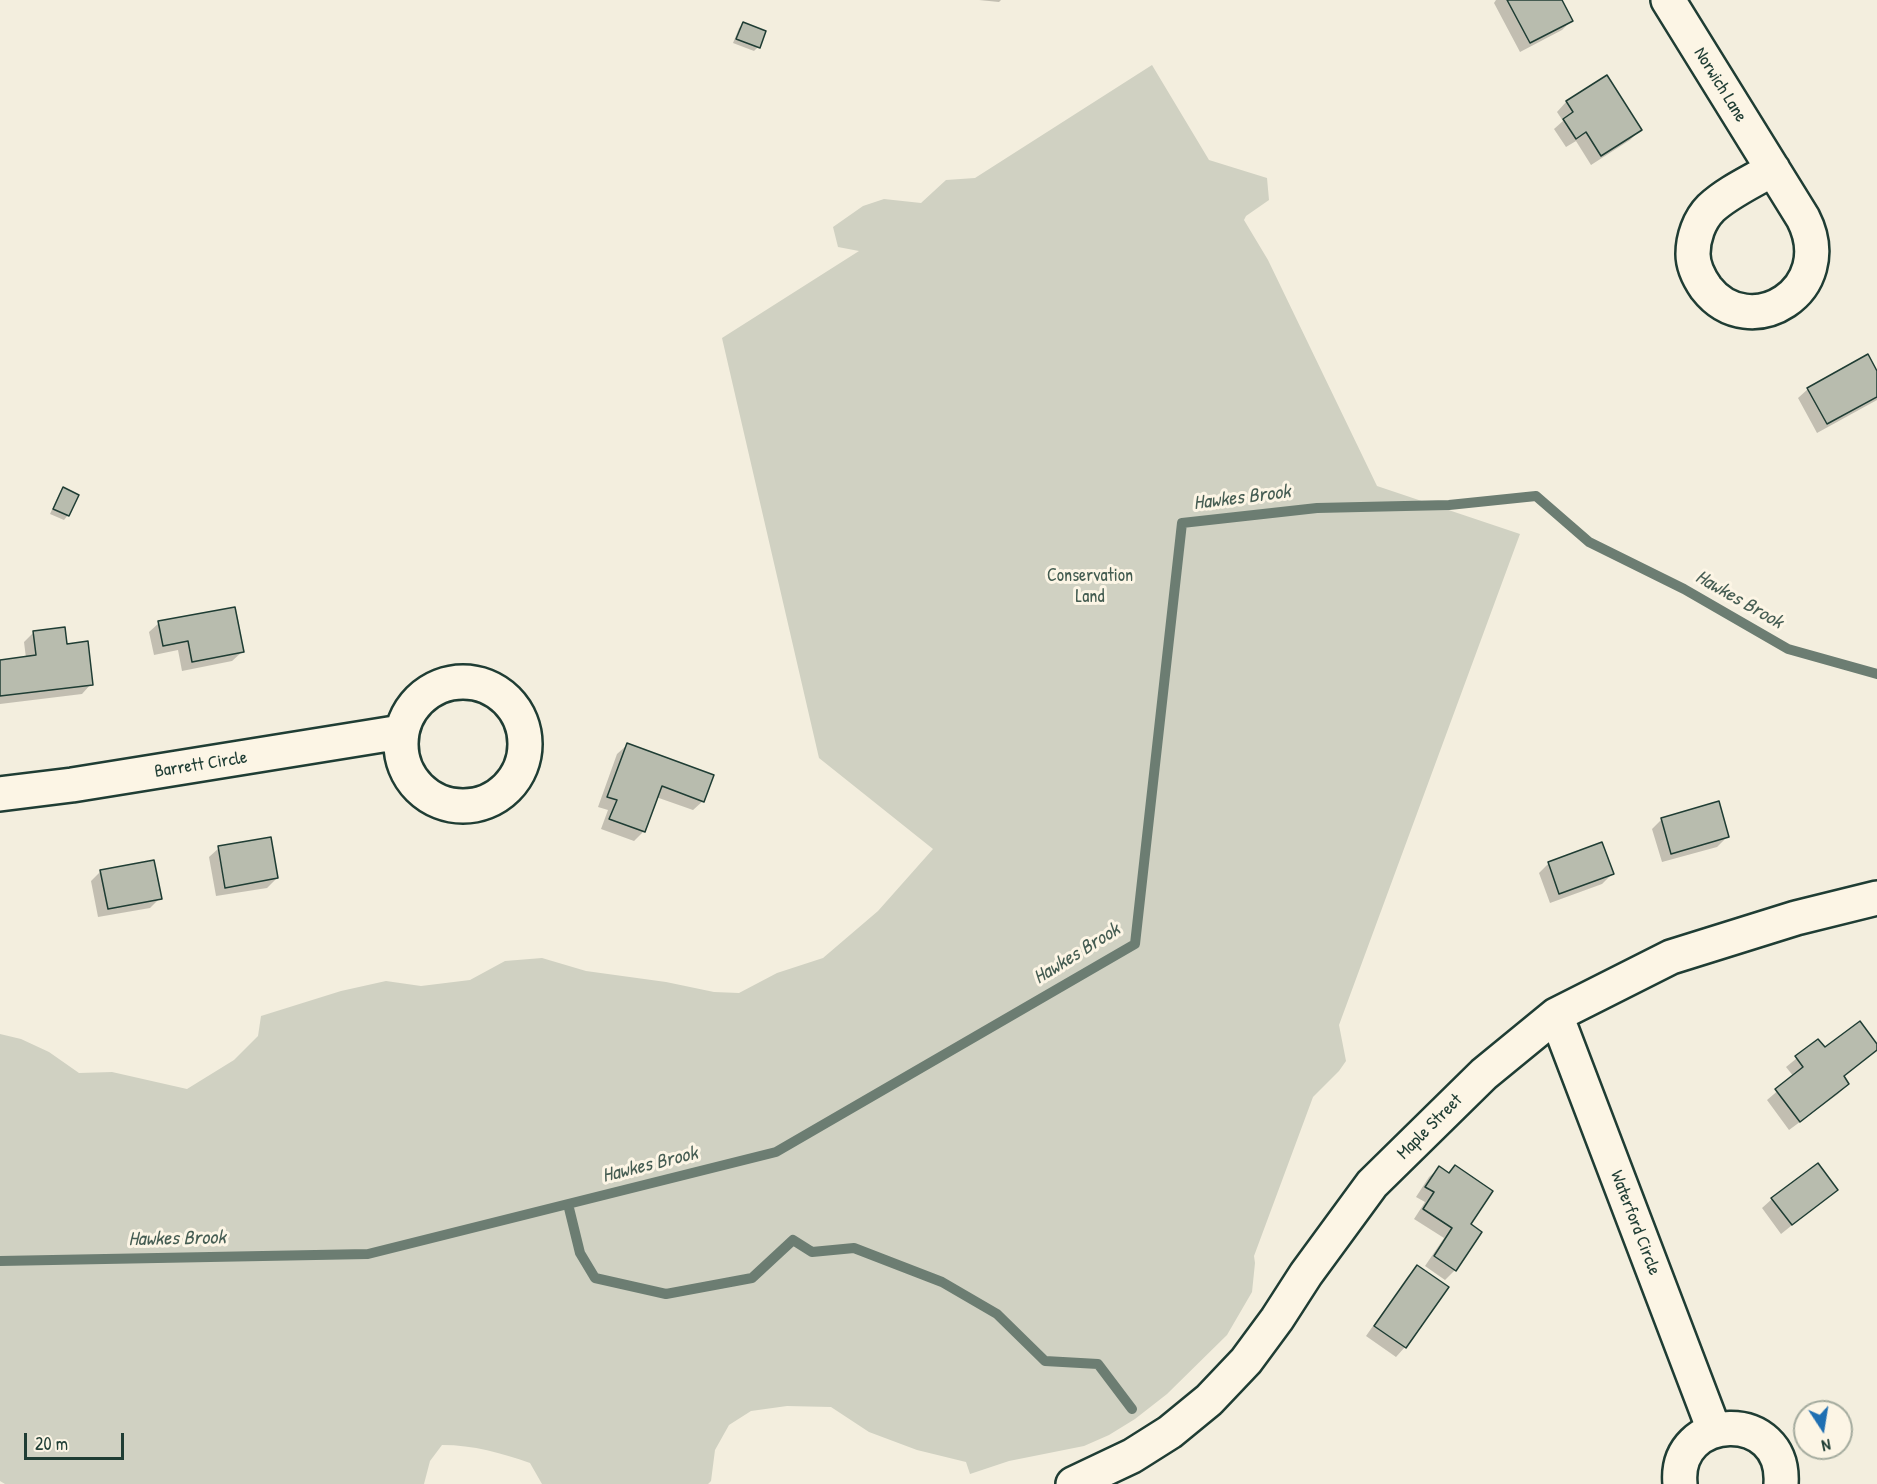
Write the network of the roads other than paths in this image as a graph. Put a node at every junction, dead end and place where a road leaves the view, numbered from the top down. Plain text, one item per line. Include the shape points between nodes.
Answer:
1 (1668, 0) edge
2 (1773, 169) dead end
3 (401, 732) dead end
4 (0, 794) edge
5 (1877, 898) edge
6 (1556, 1015) junction
7 (1714, 1430) junction
8 (1073, 1484) edge
9 (1680, 1484) edge
10 (1781, 1484) edge

1 - 2 street, Norwich Lane
3 - 4 street, Barrett Circle
5 - 6 street, Maple Street via 1767,926 1671,957
6 - 7 street, Waterford Circle
6 - 8 street, Maple Street via 1484,1074 1372,1185 1246,1361 1209,1400 1132,1456
7 - 9 street via 1688,1450 1680,1469
7 - 10 street via 1734,1428 1764,1439 1777,1455

